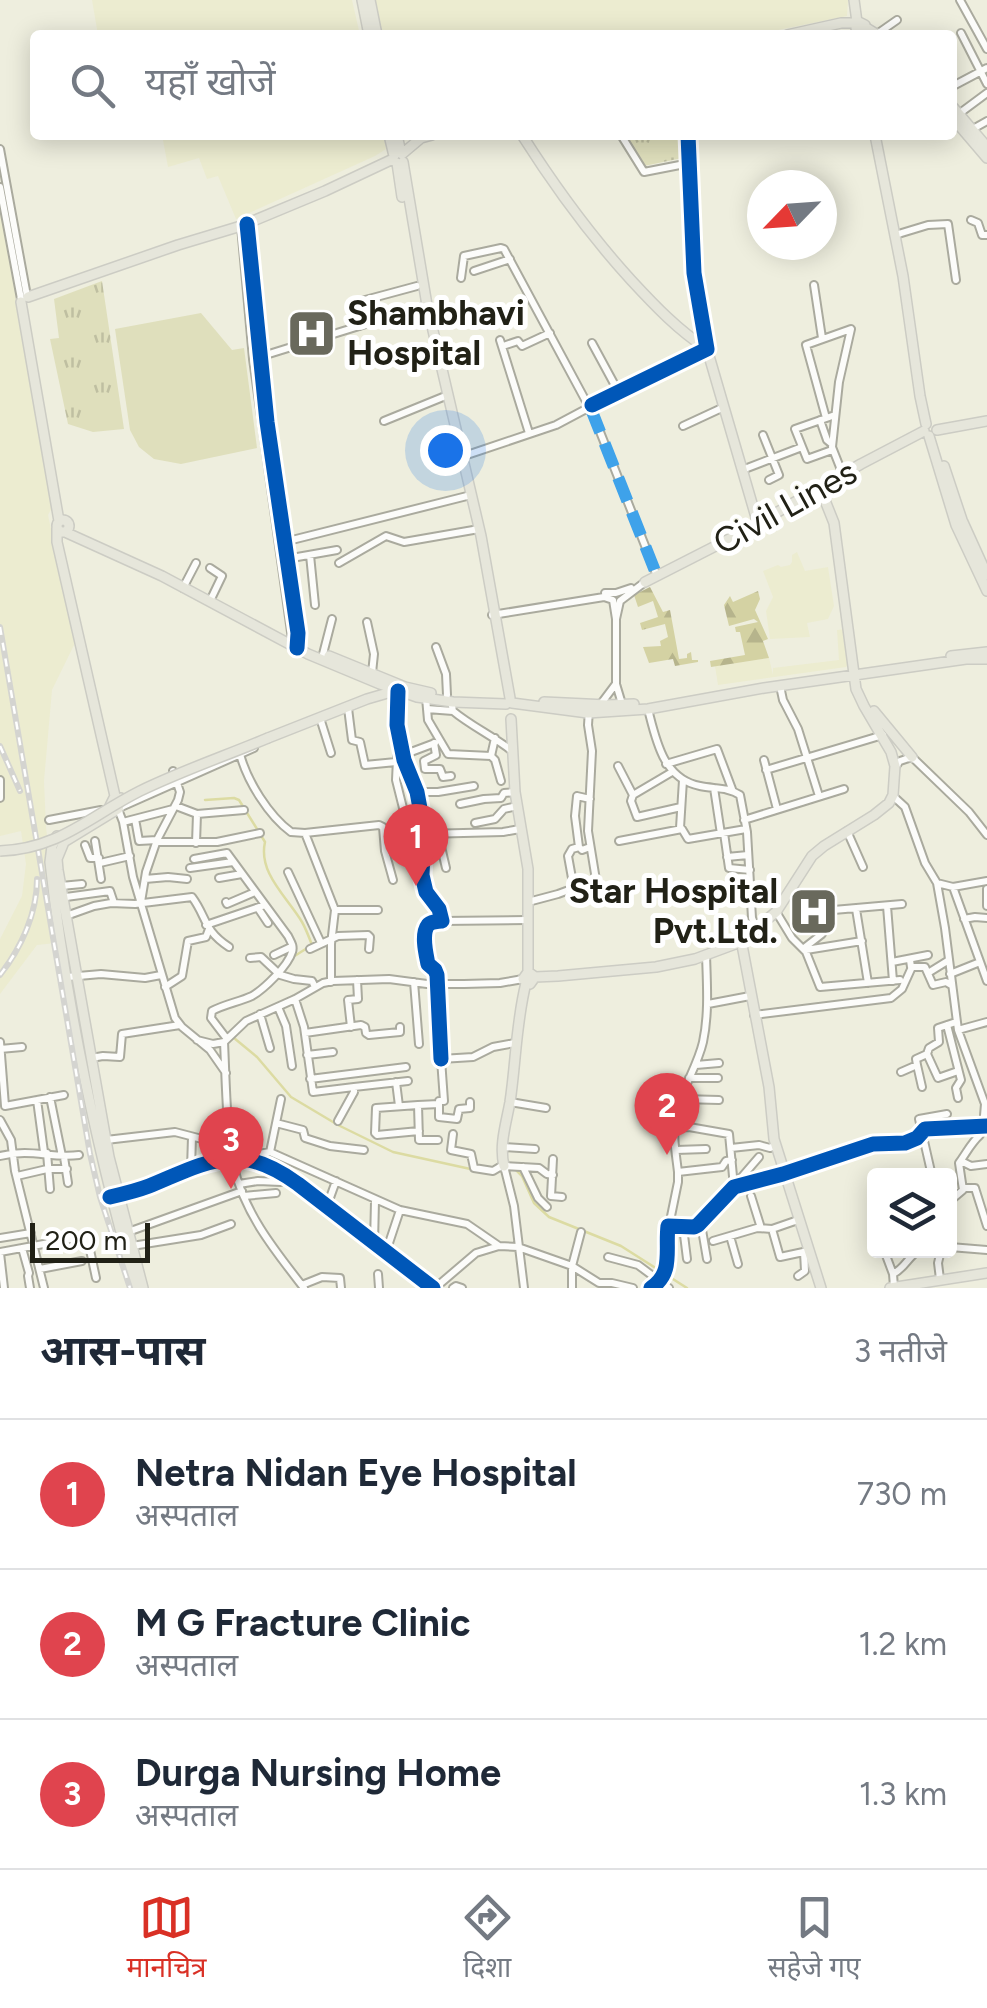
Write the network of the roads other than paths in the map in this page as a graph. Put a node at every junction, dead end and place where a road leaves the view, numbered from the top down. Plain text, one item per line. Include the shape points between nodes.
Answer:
1 (366, 0) edge
2 (858, 0) edge
3 (960, 0) edge
4 (896, 20) dead end
5 (987, 29) edge
6 (368, 30) edge
7 (375, 30) edge
8 (815, 30) edge
9 (864, 30) edge
10 (960, 33) dead end
11 (978, 33) junction
12 (987, 49) edge
13 (984, 70) edge
14 (957, 84) edge
15 (987, 84) edge
16 (987, 92) edge
17 (957, 112) edge
18 (957, 117) edge
19 (987, 120) edge
20 (969, 131) junction
21 (391, 140) edge
22 (398, 140) edge
23 (428, 140) edge
24 (525, 140) edge
25 (624, 140) edge
26 (688, 140) edge
27 (878, 140) edge
28 (984, 145) edge
29 (0, 149) edge
30 (399, 158) junction
31 (987, 158) edge
32 (690, 163) junction
33 (0, 187) edge
34 (972, 220) dead end
35 (244, 227) junction
36 (897, 234) junction
37 (987, 235) edge
38 (510, 259) junction
39 (474, 271) dead end
40 (461, 278) dead end
41 (956, 280) dead end
42 (814, 285) dead end
43 (417, 286) junction
44 (26, 300) junction
45 (424, 306) junction
46 (360, 326) junction
47 (550, 333) junction
48 (822, 338) junction
49 (592, 343) dead end
50 (707, 348) junction
51 (256, 358) junction
52 (618, 391) junction
53 (443, 397) junction
54 (724, 406) junction
55 (590, 407) junction
56 (836, 415) junction
57 (823, 419) junction
58 (384, 421) dead end
59 (987, 421) edge
60 (682, 426) dead end
61 (931, 429) junction
62 (529, 433) junction
63 (764, 435) dead end
64 (802, 447) junction
65 (832, 447) junction
66 (460, 457) junction
67 (772, 458) junction
68 (742, 470) junction
69 (842, 475) junction
70 (768, 480) dead end
71 (822, 487) junction
72 (470, 495) junction
73 (758, 524) junction
74 (63, 526) junction
75 (476, 529) junction
76 (281, 543) junction
77 (337, 550) dead end
78 (310, 555) junction
79 (286, 559) junction
80 (339, 562) dead end
81 (196, 563) dead end
82 (210, 568) dead end
83 (987, 575) edge
84 (657, 576) junction
85 (645, 582) joint
86 (184, 586) junction
87 (987, 591) edge
88 (617, 598) junction
89 (210, 600) junction
90 (316, 605) dead end
91 (492, 613) junction
92 (332, 619) dead end
93 (367, 622) dead end
94 (294, 644) junction
95 (436, 648) dead end
96 (323, 654) junction
97 (987, 655) edge
98 (857, 672) junction
99 (372, 673) junction
100 (382, 681) junction
101 (616, 684) junction
102 (776, 684) junction
103 (400, 689) junction
104 (709, 694) junction
105 (366, 700) junction
106 (509, 701) junction
107 (450, 702) junction
108 (426, 704) junction
109 (622, 704) junction
110 (593, 707) junction
111 (348, 708) junction
112 (648, 708) junction
113 (320, 718) junction
114 (883, 735) junction
115 (399, 736) junction
116 (272, 737) junction
117 (494, 738) junction
118 (437, 742) junction
119 (512, 751) junction
120 (331, 753) dead end
121 (240, 754) junction
122 (403, 755) junction
123 (491, 756) junction
124 (912, 757) junction
125 (807, 759) junction
126 (764, 760) dead end
127 (396, 762) junction
128 (666, 764) junction
129 (618, 766) dead end
130 (894, 769) junction
131 (766, 770) junction
132 (173, 771) junction
133 (672, 772) junction
134 (451, 776) dead end
135 (0, 780) edge
136 (178, 780) junction
137 (683, 780) junction
138 (413, 782) junction
139 (501, 782) dead end
140 (474, 786) dead end
141 (397, 787) junction
142 (714, 788) junction
143 (844, 789) dead end
144 (732, 790) junction
145 (417, 792) junction
146 (515, 792) junction
147 (632, 794) junction
148 (819, 796) junction
149 (0, 798) edge
150 (590, 798) junction
151 (894, 798) junction
152 (460, 804) dead end
153 (119, 805) junction
154 (517, 806) junction
155 (681, 806) junction
156 (175, 808) junction
157 (105, 809) junction
158 (777, 809) junction
159 (244, 810) dead end
160 (197, 814) junction
161 (134, 819) junction
162 (49, 820) dead end
163 (744, 820) junction
164 (124, 822) junction
165 (476, 823) dead end
166 (520, 829) junction
167 (680, 829) junction
168 (746, 829) junction
169 (848, 832) junction
170 (260, 833) dead end
171 (305, 833) junction
172 (424, 834) junction
173 (438, 834) junction
174 (722, 834) junction
175 (987, 835) edge
176 (410, 836) junction
177 (384, 839) junction
178 (95, 841) dead end
179 (156, 841) junction
180 (619, 841) dead end
181 (218, 842) junction
182 (196, 843) junction
183 (84, 845) dead end
184 (579, 847) junction
185 (590, 847) junction
186 (0, 851) edge
187 (227, 853) junction
188 (748, 855) junction
189 (130, 856) junction
190 (727, 857) junction
191 (194, 859) dead end
192 (99, 860) junction
193 (233, 862) junction
194 (864, 867) dead end
195 (190, 868) dead end
196 (446, 868) dead end
197 (750, 870) junction
198 (288, 872) dead end
199 (242, 874) junction
200 (219, 878) dead end
201 (101, 879) dead end
202 (145, 879) junction
203 (187, 879) dead end
204 (393, 880) dead end
205 (987, 880) edge
206 (936, 883) junction
207 (82, 884) dead end
208 (60, 886) junction
209 (952, 887) junction
210 (574, 888) junction
211 (987, 889) edge
212 (256, 892) junction
213 (66, 898) dead end
214 (226, 902) dead end
215 (528, 902) junction
216 (114, 903) junction
217 (140, 903) junction
218 (902, 904) dead end
219 (887, 906) junction
220 (987, 906) edge
221 (261, 907) junction
222 (856, 909) junction
223 (335, 910) junction
224 (378, 910) dead end
225 (778, 915) junction
226 (65, 916) junction
227 (987, 918) edge
228 (964, 919) junction
229 (442, 920) junction
230 (526, 920) junction
231 (268, 924) dead end
232 (207, 927) junction
233 (757, 930) junction
234 (332, 938) junction
235 (862, 940) junction
236 (320, 942) junction
237 (742, 942) junction
238 (292, 946) junction
239 (229, 947) dead end
240 (310, 948) dead end
241 (369, 949) dead end
242 (804, 949) junction
243 (77, 952) dead end
244 (274, 955) dead end
245 (928, 955) dead end
246 (706, 956) junction
247 (250, 958) dead end
248 (948, 960) junction
249 (892, 962) junction
250 (911, 964) junction
251 (983, 966) edge
252 (277, 973) junction
253 (928, 974) junction
254 (950, 974) junction
255 (161, 975) junction
256 (75, 977) junction
257 (528, 978) junction
258 (357, 980) junction
259 (987, 981) edge
260 (331, 982) junction
261 (414, 982) junction
262 (868, 983) junction
263 (437, 984) junction
264 (952, 984) junction
265 (165, 987) junction
266 (315, 987) junction
267 (750, 996) junction
268 (295, 999) junction
269 (708, 1004) junction
270 (278, 1006) junction
271 (260, 1014) junction
272 (754, 1015) junction
273 (987, 1022) edge
274 (180, 1025) junction
275 (947, 1026) junction
276 (957, 1026) junction
277 (400, 1027) dead end
278 (351, 1028) junction
279 (306, 1033) junction
280 (228, 1038) junction
281 (197, 1040) junction
282 (420, 1044) dead end
283 (515, 1044) junction
284 (0, 1045) edge
285 (22, 1047) dead end
286 (270, 1048) dead end
287 (333, 1052) dead end
288 (927, 1054) junction
289 (307, 1055) junction
290 (93, 1058) junction
291 (442, 1059) junction
292 (719, 1063) dead end
293 (695, 1064) junction
294 (292, 1066) dead end
295 (917, 1066) junction
296 (406, 1068) dead end
297 (901, 1072) dead end
298 (958, 1072) junction
299 (226, 1073) junction
300 (357, 1073) junction
301 (690, 1078) junction
302 (718, 1078) dead end
303 (310, 1079) junction
304 (408, 1081) dead end
305 (396, 1082) junction
306 (1, 1085) edge
307 (356, 1087) junction
308 (922, 1087) dead end
309 (64, 1094) dead end
310 (50, 1098) junction
311 (958, 1098) dead end
312 (281, 1099) dead end
313 (681, 1099) junction
314 (37, 1100) junction
315 (718, 1100) dead end
316 (470, 1102) dead end
317 (510, 1102) junction
318 (439, 1104) junction
319 (418, 1105) junction
320 (2, 1106) edge
321 (399, 1106) junction
322 (546, 1108) dead end
323 (948, 1114) dead end
324 (0, 1120) edge
325 (338, 1121) dead end
326 (276, 1123) junction
327 (984, 1127) edge
328 (674, 1128) junction
329 (418, 1130) junction
330 (4, 1132) edge
331 (922, 1132) junction
332 (454, 1134) dead end
333 (192, 1137) junction
334 (106, 1140) junction
335 (231, 1140) junction
336 (438, 1140) dead end
337 (776, 1145) junction
338 (502, 1146) junction
339 (731, 1148) junction
340 (535, 1149) dead end
341 (706, 1149) dead end
342 (364, 1150) dead end
343 (676, 1150) junction
344 (270, 1152) junction
345 (12, 1153) junction
346 (45, 1153) junction
347 (79, 1155) dead end
348 (0, 1156) edge
349 (63, 1157) junction
350 (759, 1157) dead end
351 (235, 1159) junction
352 (553, 1159) dead end
353 (732, 1160) junction
354 (961, 1161) junction
355 (987, 1164) edge
356 (504, 1166) junction
357 (523, 1168) junction
358 (930, 1168) edge
359 (47, 1169) junction
360 (191, 1169) junction
361 (67, 1170) junction
362 (678, 1172) junction
363 (553, 1174) junction
364 (784, 1174) junction
365 (16, 1176) junction
366 (288, 1176) junction
367 (336, 1181) junction
368 (68, 1183) dead end
369 (734, 1187) junction
370 (963, 1188) junction
371 (50, 1189) dead end
372 (242, 1190) junction
373 (276, 1193) dead end
374 (957, 1194) edge
375 (114, 1196) junction
376 (751, 1196) dead end
377 (562, 1197) dead end
378 (375, 1200) junction
379 (327, 1206) junction
380 (547, 1207) dead end
381 (400, 1210) junction
382 (798, 1220) junction
383 (700, 1222) junction
384 (231, 1224) dead end
385 (669, 1226) junction
386 (987, 1226) edge
387 (683, 1227) junction
388 (761, 1228) junction
389 (772, 1229) junction
390 (31, 1232) junction
391 (128, 1232) junction
392 (581, 1232) dead end
393 (730, 1236) junction
394 (0, 1238) edge
395 (713, 1241) dead end
396 (374, 1243) junction
397 (34, 1246) junction
398 (132, 1246) junction
399 (499, 1246) junction
400 (518, 1247) junction
401 (22, 1248) junction
402 (957, 1248) edge
403 (987, 1250) edge
404 (806, 1251) junction
405 (0, 1252) edge
406 (386, 1252) junction
407 (608, 1258) dead end
408 (707, 1258) dead end
409 (887, 1258) edge
410 (908, 1258) edge
411 (687, 1259) dead end
412 (82, 1261) dead end
413 (738, 1264) dead end
414 (572, 1266) junction
415 (40, 1269) junction
416 (1, 1272) edge
417 (987, 1272) edge
418 (378, 1274) dead end
419 (893, 1274) junction
420 (798, 1276) dead end
421 (663, 1277) junction
422 (96, 1278) dead end
423 (935, 1282) edge
424 (597, 1285) edge
425 (303, 1286) edge
426 (896, 1287) edge
427 (4, 1288) edge
428 (30, 1288) edge
429 (44, 1288) edge
430 (136, 1288) edge
431 (144, 1288) edge
432 (341, 1288) edge
433 (379, 1288) edge
434 (434, 1288) edge
435 (452, 1288) edge
436 (462, 1288) edge
437 (524, 1288) edge
438 (572, 1288) edge
439 (624, 1288) edge
440 (633, 1288) edge
441 (651, 1288) edge
442 (669, 1288) edge
443 (821, 1288) edge

1 - 6 main road
1 - 7 main road
2 - 9 main road
3 - 11 street
4 - 9 street
5 - 11 street
8 - 9 main road
10 - 13 street
11 - 12 street
13 - 14 street
13 - 15 street
16 - 17 street
18 - 20 main road
19 - 20 street
20 - 28 main road
21 - 30 main road
22 - 30 main road
23 - 30 main road
24 - 50 main road via 595,240 682,332
25 - 32 street via 644,172
26 - 32 street
27 - 36 main road
28 - 31 main road
29 - 44 street
30 - 35 main road
30 - 43 main road
30 - 45 main road
32 - 50 street via 694,273
33 - 44 street
34 - 37 street
35 - 44 main road
35 - 51 street
36 - 41 street via 948,224
36 - 61 main road
38 - 39 street
38 - 40 street via 502,248 466,256
38 - 47 street
42 - 48 street
43 - 45 main road
43 - 46 street via 354,302
44 - 74 main road
45 - 46 street
45 - 53 main road
45 - 66 main road
46 - 51 street
47 - 55 street
47 - 62 street via 522,346 501,342
48 - 56 street via 852,328
48 - 57 street via 806,346
49 - 52 street
50 - 52 street
50 - 54 main road
51 - 76 street
52 - 55 street
53 - 58 street
53 - 66 main road
54 - 60 street
54 - 68 main road
55 - 62 street
55 - 84 street
56 - 57 street
56 - 65 street
57 - 64 street via 795,428
57 - 65 street
59 - 61 main road, Civil Lines
61 - 69 main road, Civil Lines
61 - 83 main road
61 - 87 main road via 956,525
62 - 66 street
63 - 67 street
64 - 65 street via 809,459
64 - 67 street
65 - 69 street
66 - 72 main road
67 - 68 street
67 - 70 street via 780,476
68 - 73 main road
69 - 71 main road, Civil Lines
71 - 73 main road, Civil Lines
71 - 98 main road via 834,523
72 - 75 main road
72 - 76 street
73 - 84 main road, Civil Lines
74 - 86 main road
74 - 153 main road
74 - 157 main road via 57,542 115,796
75 - 80 street via 404,542 386,536
75 - 91 main road
76 - 79 street
76 - 94 street
77 - 78 street
78 - 79 street
78 - 90 street
79 - 94 street
81 - 86 street
82 - 89 street via 222,576
84 - 85 main road, Civil Lines
85 - 88 street
86 - 89 main road
88 - 91 street
88 - 101 street
89 - 94 main road
91 - 106 main road
92 - 96 street
93 - 99 street
94 - 96 main road
94 - 100 main road
95 - 107 street
96 - 99 main road
97 - 98 main road
98 - 102 main road
98 - 114 main road via 856,688
98 - 124 main road via 868,702
99 - 100 main road
100 - 103 main road
100 - 105 main road
101 - 109 street
101 - 110 street
102 - 104 main road
102 - 125 street
103 - 105 main road
103 - 107 main road
103 - 108 main road
103 - 115 street
104 - 109 main road
104 - 112 main road
105 - 111 main road
106 - 107 main road
106 - 110 main road
106 - 119 main road
107 - 108 main road
107 - 117 street
108 - 118 street
109 - 110 main road
110 - 112 main road
110 - 150 street
111 - 113 main road
111 - 127 street via 352,740 360,742 365,764
112 - 128 street
113 - 116 main road
113 - 120 street
114 - 125 street
114 - 130 main road
115 - 122 street
115 - 127 street
116 - 121 street
116 - 132 street
116 - 186 main road, bridge via 137,792 63,836
117 - 119 street
117 - 123 street
118 - 122 street
118 - 123 street via 448,754
118 - 134 street via 425,770
119 - 146 main road
121 - 136 street
121 - 171 street via 261,800 288,830
122 - 138 street
123 - 139 street
124 - 130 street
124 - 175 street
125 - 131 street
125 - 148 street
126 - 131 street
127 - 141 street
128 - 133 street
128 - 144 street via 717,749
129 - 147 street
130 - 151 main road
131 - 158 street
132 - 136 street
132 - 153 street
133 - 137 street
133 - 147 street
135 - 149 street
136 - 153 street
136 - 156 street
137 - 142 street
137 - 155 street
138 - 141 street
138 - 145 street
140 - 145 street
141 - 176 street
142 - 144 street
142 - 174 street
143 - 148 street
144 - 163 street via 740,795
145 - 172 street
146 - 152 street
146 - 154 main road
147 - 155 street via 637,816
148 - 158 street
150 - 184 street via 577,796 575,802
150 - 185 street
151 - 169 main road via 892,806
151 - 206 street via 905,807
153 - 164 street
153 - 208 main road via 64,842 57,859
154 - 165 street
154 - 166 main road
155 - 167 street
156 - 160 street
156 - 161 street
156 - 179 street
157 - 162 street
157 - 256 main road via 52,846
158 - 163 street
159 - 160 street
160 - 182 street
161 - 164 street
161 - 179 street via 140,841
163 - 168 street
164 - 189 street
166 - 173 street
166 - 215 main road
167 - 174 street via 688,839
167 - 180 street
168 - 174 street
168 - 188 street
169 - 194 street
169 - 225 main road via 814,859
169 - 233 main road via 812,856
170 - 181 street
171 - 177 street via 380,825
171 - 223 street
172 - 173 street
172 - 176 street
172 - 229 street via 422,876
173 - 196 street
174 - 190 street
176 - 177 street
177 - 204 street
178 - 192 street
179 - 182 street
179 - 202 street
181 - 182 street
181 - 187 street
183 - 192 street
184 - 185 street
184 - 210 street via 568,856
185 - 210 street via 596,880
187 - 191 street
187 - 193 street
188 - 190 street
188 - 197 street
189 - 192 street
189 - 217 street
190 - 197 street via 728,868
192 - 201 street
193 - 195 street
193 - 199 street
197 - 233 street
198 - 236 street
199 - 200 street
199 - 212 street
202 - 203 street
202 - 217 street
205 - 209 street
206 - 209 street
206 - 248 street
207 - 208 street
208 - 226 main road
209 - 228 street
210 - 215 street
211 - 220 street
212 - 214 street
212 - 221 street
213 - 216 street via 108,891
215 - 230 main road
216 - 217 street
216 - 226 street
217 - 232 street via 192,897
217 - 255 street
218 - 219 street
219 - 222 street
219 - 249 street
221 - 231 street
221 - 232 street
221 - 238 street
222 - 235 street
222 - 242 street via 822,912 822,934
223 - 224 street
223 - 234 street
225 - 233 main road
225 - 242 street
226 - 256 main road
227 - 228 street
228 - 251 street
229 - 230 street
229 - 263 street via 426,934
230 - 257 main road
232 - 239 street
232 - 265 street via 206,937 188,941 182,976
233 - 237 main road
234 - 236 street
234 - 241 street via 369,935
234 - 260 street
235 - 242 street
235 - 262 street
236 - 240 street
237 - 246 main road
237 - 267 main road
238 - 244 street
238 - 252 street
242 - 262 street via 820,987
243 - 256 street
245 - 250 street
246 - 257 main road
246 - 269 street
247 - 252 street via 261,957
248 - 253 street
248 - 254 street
249 - 250 street
249 - 262 street via 897,981
250 - 253 street
250 - 272 street via 891,998
251 - 254 street
251 - 259 street
252 - 266 street
252 - 280 street via 259,992 212,1011
253 - 264 street via 934,985
254 - 264 street
255 - 256 street
255 - 265 street
256 - 290 main road
256 - 375 main road via 97,1140
257 - 263 street
257 - 283 main road
258 - 260 street
258 - 261 street
258 - 278 street via 358,999 348,1000
260 - 266 street
261 - 263 street
261 - 282 street
263 - 291 street
264 - 276 street
265 - 274 street
266 - 268 street
267 - 269 street
267 - 272 main road
268 - 270 street
268 - 279 street
269 - 293 street
270 - 271 street
270 - 294 street
271 - 280 street
271 - 286 street
272 - 337 main road
273 - 276 street
274 - 281 street
274 - 290 street via 122,1034 121,1056
275 - 276 street
275 - 288 street via 938,1028 939,1042
275 - 298 street
276 - 327 street via 985,1104
277 - 278 street via 369,1035 364,1026
278 - 279 street
279 - 289 street
280 - 281 street via 213,1044
280 - 299 street
281 - 299 street
283 - 291 street
283 - 317 main road
284 - 285 street
284 - 306 street
287 - 289 street
288 - 295 street via 916,1059
288 - 298 street via 938,1078
289 - 303 street
290 - 334 main road
291 - 318 street
292 - 293 street
293 - 301 street
295 - 297 street
295 - 308 street
296 - 300 street
298 - 311 street
299 - 335 street
300 - 303 street
300 - 307 street
301 - 302 street
301 - 313 street
303 - 307 street via 313,1092
304 - 305 street
305 - 307 street
305 - 321 street
306 - 320 street
307 - 325 street
309 - 310 street
310 - 314 street
310 - 349 street
312 - 326 street
313 - 315 street
313 - 328 street
314 - 320 street
314 - 346 street
316 - 318 street via 457,1118 439,1117
317 - 322 street
317 - 338 main road
318 - 319 street
319 - 321 street
319 - 329 street
321 - 329 street via 376,1108 376,1134
323 - 331 street via 920,1117
324 - 330 street
326 - 342 street via 330,1146
326 - 344 street
327 - 331 street
327 - 354 street
328 - 339 street via 728,1134
328 - 343 street
329 - 336 street via 420,1140
330 - 345 street
331 - 358 street
331 - 364 street
332 - 356 street via 451,1150 471,1154 473,1168
333 - 334 street via 175,1132
333 - 335 street
333 - 360 street
334 - 375 main road
335 - 351 street
337 - 339 street
337 - 364 main road
338 - 340 street
338 - 356 main road
339 - 353 street
341 - 343 street
343 - 362 street
344 - 351 street
344 - 367 street
345 - 346 street
345 - 348 street
345 - 365 street
346 - 349 street
346 - 359 street
347 - 349 street
349 - 361 street
350 - 369 street
351 - 360 street
351 - 366 street
351 - 372 street
352 - 363 street
353 - 362 street
353 - 369 street
354 - 355 street
354 - 370 street
356 - 357 street
356 - 400 street
357 - 363 street
357 - 380 street
359 - 361 street
359 - 365 street
359 - 371 street
360 - 375 street
361 - 368 street
362 - 385 street
363 - 377 street via 551,1196
364 - 369 street
364 - 382 main road
365 - 390 street
366 - 372 street
366 - 379 street
367 - 378 street
367 - 379 street
369 - 383 street
370 - 374 street
370 - 386 street via 975,1188
372 - 373 street
372 - 391 street
372 - 425 street via 269,1242
375 - 391 main road
375 - 430 main road
376 - 388 street
378 - 381 street
378 - 396 street
379 - 396 street
381 - 399 street via 467,1224
381 - 406 street
382 - 389 street
382 - 404 main road
383 - 387 street
383 - 408 street
384 - 398 street
385 - 387 street
385 - 421 street
387 - 411 street
388 - 389 street
388 - 393 street
389 - 404 street via 780,1257
390 - 394 street
390 - 397 street
391 - 398 main road
392 - 414 street
393 - 395 street
393 - 413 street
396 - 406 street
397 - 401 street
397 - 415 street
397 - 422 street via 87,1236
398 - 431 main road
399 - 400 street
399 - 434 street via 476,1253
400 - 414 street
400 - 437 street
401 - 405 street
401 - 428 street
402 - 403 street
404 - 420 street via 805,1271
404 - 443 main road
405 - 416 street
406 - 434 street
407 - 421 street
409 - 419 street
410 - 419 street
412 - 415 street
414 - 424 street
414 - 438 street
415 - 429 street
416 - 427 street
417 - 423 main road
418 - 433 street
419 - 426 street
421 - 441 street
421 - 442 street
423 - 426 main road
424 - 439 street
425 - 432 street via 322,1276 340,1278
435 - 436 street
439 - 440 street

